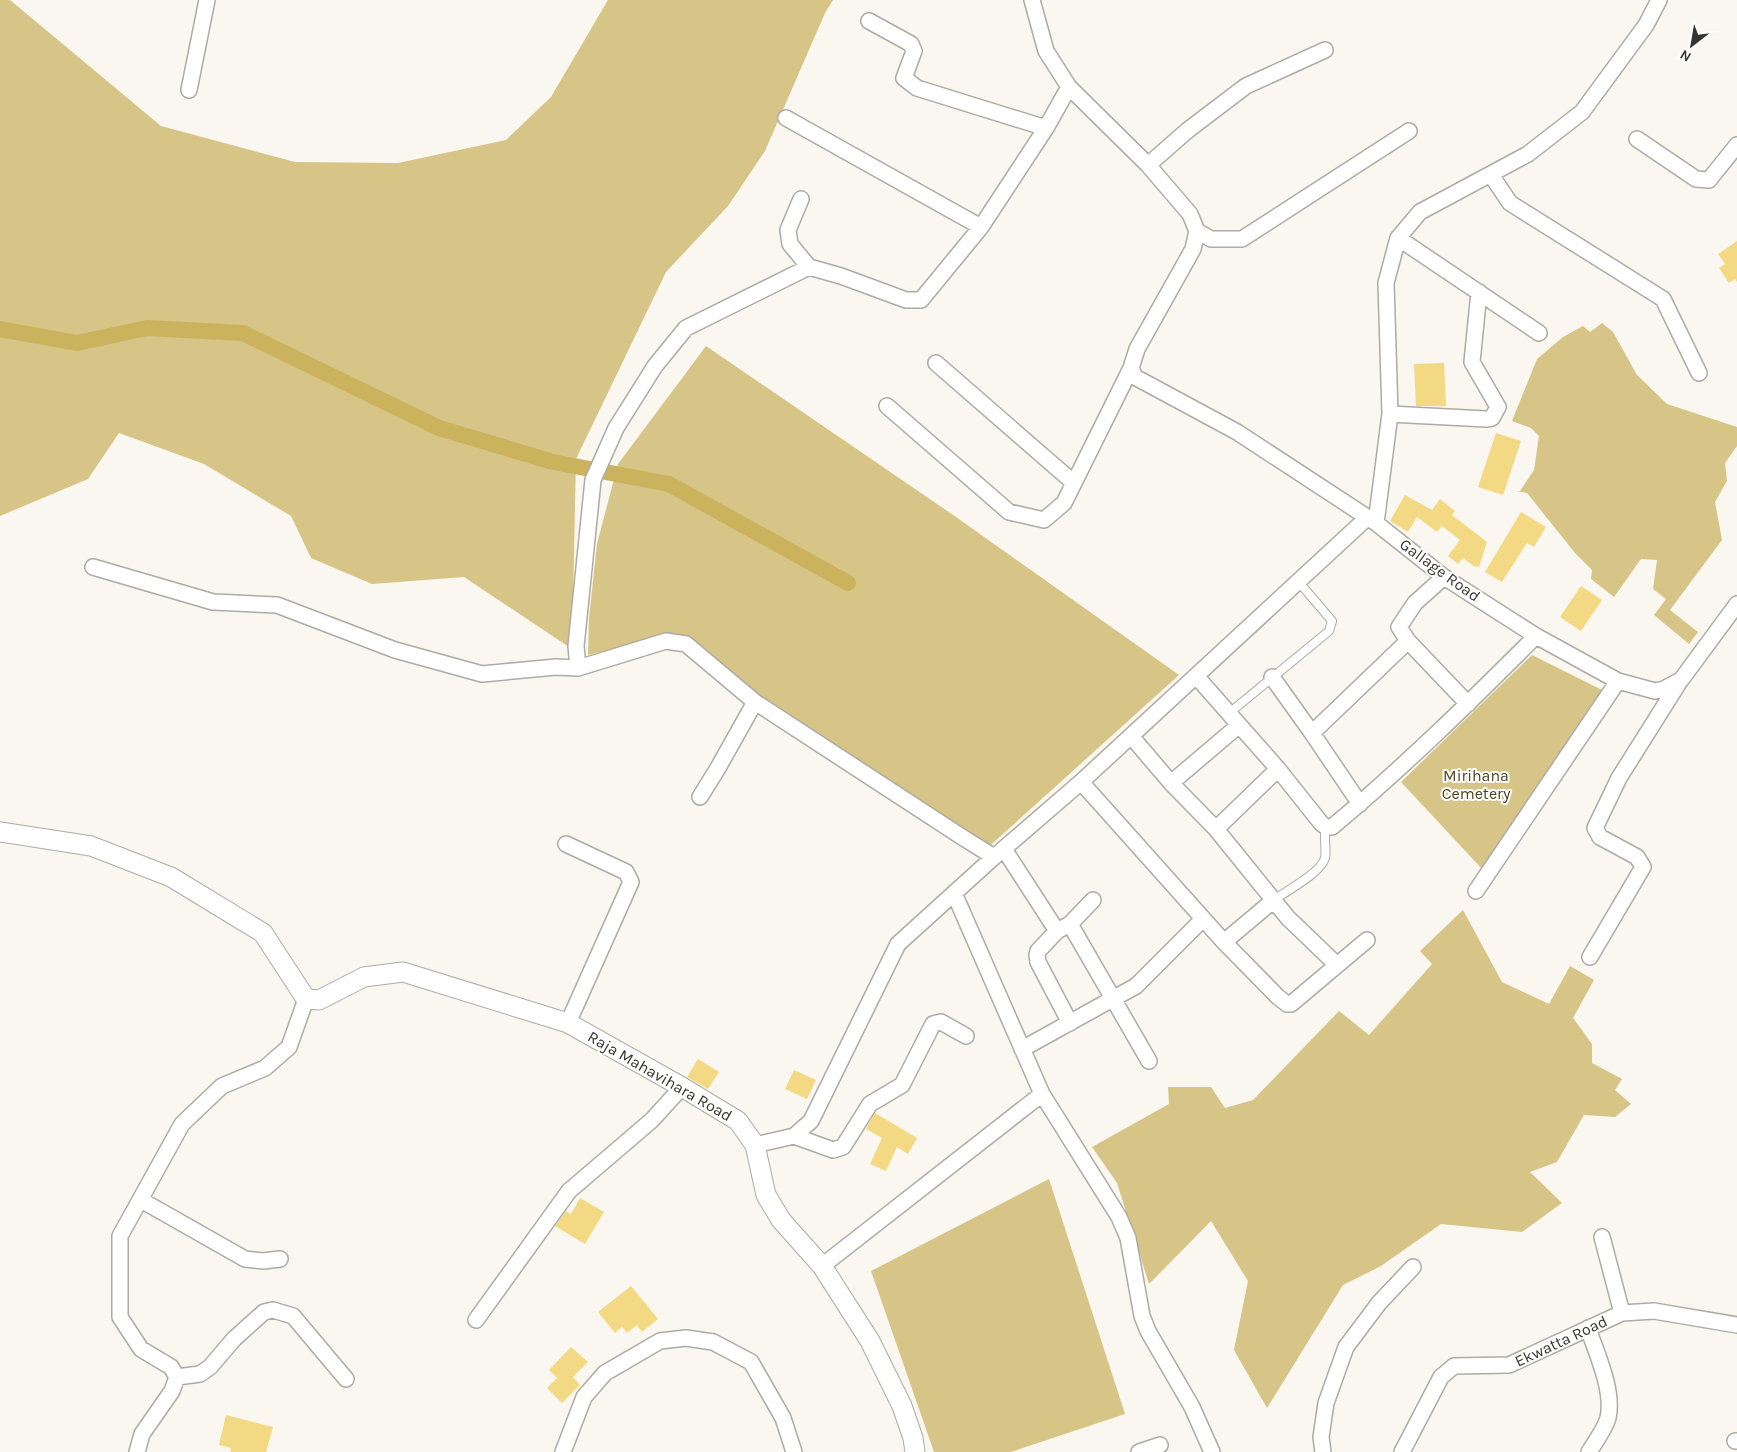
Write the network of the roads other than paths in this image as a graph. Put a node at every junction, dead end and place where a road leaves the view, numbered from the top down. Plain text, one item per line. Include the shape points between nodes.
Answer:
1 (207, 0) edge
2 (1032, 0) edge
3 (1659, 0) edge
4 (869, 22) dead end
5 (1325, 50) dead end
6 (1069, 87) junction
7 (189, 90) dead end
8 (786, 118) dead end
9 (1046, 128) junction
10 (1409, 131) dead end
11 (1637, 139) dead end
12 (1737, 144) edge
13 (1148, 165) junction
14 (1491, 176) junction
15 (801, 199) dead end
16 (981, 226) junction
17 (1197, 231) junction
18 (1398, 238) junction
19 (809, 267) junction
20 (1479, 292) junction
21 (1539, 334) dead end
22 (936, 363) dead end
23 (1131, 368) junction
24 (1699, 373) dead end
25 (887, 406) dead end
26 (1390, 414) junction
27 (1074, 483) junction
28 (1372, 520) junction
29 (93, 567) dead end
30 (1444, 576) junction
31 (1298, 581) junction
32 (1737, 604) edge
33 (1536, 636) junction
34 (1408, 641) junction
35 (578, 668) junction
36 (1196, 676) junction
37 (1272, 677) junction
38 (1681, 680) junction
39 (1618, 681) junction
40 (755, 702) junction
41 (1468, 704) junction
42 (1228, 714) junction
43 (1238, 726) junction
44 (1312, 733) junction
45 (1130, 736) junction
46 (1278, 769) junction
47 (1081, 782) junction
48 (1171, 783) junction
49 (700, 797) dead end
50 (1360, 804) junction
51 (1326, 826) junction
52 (1216, 829) junction
53 (0, 832) edge
54 (566, 844) dead end
55 (999, 853) junction
56 (1476, 891) dead end
57 (954, 894) junction
58 (1093, 900) dead end
59 (1274, 900) junction
60 (1203, 918) junction
61 (1070, 924) junction
62 (1057, 932) junction
63 (1367, 940) dead end
64 (1224, 942) junction
65 (1590, 958) dead end
66 (1337, 965) junction
67 (306, 999) junction
68 (1113, 999) junction
69 (568, 1023) junction
70 (1070, 1023) junction
71 (966, 1036) dead end
72 (1022, 1049) junction
73 (1149, 1061) dead end
74 (682, 1087) junction
75 (1042, 1094) junction
76 (794, 1136) junction
77 (755, 1145) junction
78 (141, 1200) junction
79 (1602, 1237) dead end
80 (280, 1260) dead end
81 (822, 1266) junction
82 (1413, 1266) dead end
83 (1622, 1313) junction
84 (476, 1320) dead end
85 (1737, 1325) edge
86 (1588, 1328) junction
87 (177, 1377) junction
88 (346, 1379) dead end
89 (1160, 1445) dead end
90 (138, 1452) edge
91 (564, 1452) edge
92 (794, 1452) edge
93 (915, 1452) edge
94 (1139, 1452) edge
95 (1212, 1452) edge
96 (1323, 1452) edge
97 (1402, 1452) edge
98 (1589, 1452) edge

1 - 7 street
2 - 6 street via 1046,51
3 - 14 street via 1646,25 1582,112 1528,154
4 - 9 street via 911,44 914,51 904,78 917,88
5 - 13 street via 1246,86
6 - 9 street
6 - 13 street
8 - 16 street
9 - 16 street
10 - 17 street via 1242,239 1212,239
11 - 12 street via 1696,179 1709,180
13 - 17 street via 1190,214
14 - 18 street via 1420,212
14 - 24 street via 1510,203 1663,299
15 - 19 street via 788,230 790,244
16 - 19 street via 921,300 906,300
17 - 23 street via 1193,248 1137,349
18 - 20 street
18 - 26 street via 1386,283
19 - 35 street via 686,328 655,366 616,428 593,480 576,646
20 - 21 street
20 - 26 street via 1472,362 1498,407 1492,418
22 - 27 street
23 - 27 street
23 - 28 street, Gallage Road via 1136,377 1237,432
25 - 27 street via 1009,512 1044,520 1064,503
26 - 28 street
28 - 30 street, Gallage Road
28 - 31 street
29 - 35 street via 214,602 277,605 395,650 482,674
30 - 33 street, Gallage Road
30 - 34 street via 1415,602 1399,627
31 - 36 street
31 - 37 lane via 1332,621 1329,631
32 - 38 street
33 - 39 street, Gallage Road
33 - 41 street
34 - 41 street
34 - 44 street
35 - 40 street via 666,640 686,644
36 - 42 street
36 - 45 street
37 - 42 lane
37 - 44 street
38 - 39 street, Gallage Road via 1664,689 1654,690
38 - 65 street via 1619,778 1595,828 1600,837 1638,857 1643,867
39 - 56 street
40 - 49 street
40 - 55 street via 962,837
41 - 50 street
42 - 43 street
43 - 46 street
43 - 48 street
44 - 50 street
45 - 47 street
45 - 48 street
46 - 51 street
46 - 52 street
47 - 55 street
47 - 60 street
48 - 52 street
50 - 51 street via 1332,827
51 - 59 lane via 1325,857 1320,868
52 - 59 street
53 - 67 street via 91,846 171,877 263,933
54 - 69 street via 626,872 630,882
55 - 57 street
55 - 62 street
57 - 72 street
57 - 76 street via 898,944 811,1121
58 - 61 street
59 - 64 street
59 - 66 street
60 - 64 street
60 - 68 street via 1136,986
61 - 62 street
61 - 68 street
62 - 70 street via 1037,955
63 - 66 street
64 - 66 street via 1287,1004 1292,1004
67 - 69 street, Raja Mahavihara Road via 319,1000 364,977 403,972
67 - 78 street via 289,1047 264,1068 222,1086 182,1124
68 - 70 street
68 - 73 street
69 - 74 street, Raja Mahavihara Road
70 - 72 street
71 - 76 street via 941,1022 933,1024 902,1085 870,1104 843,1147 833,1150
72 - 75 street
74 - 77 street, Raja Mahavihara Road via 738,1121
74 - 84 street via 652,1120 569,1191
75 - 81 street
75 - 95 street via 1120,1217 1128,1238 1142,1316 1148,1332 1192,1407
76 - 77 street
77 - 81 street, Raja Mahavihara Road via 766,1195 781,1220
78 - 80 street via 245,1259
78 - 87 street via 120,1236 120,1317 141,1349 171,1367
79 - 83 street
81 - 93 street, Raja Mahavihara Road via 870,1341 902,1406
82 - 96 street via 1378,1303 1346,1347 1326,1403 1321,1437
83 - 85 street, Ekwatta Road via 1654,1311
83 - 86 street, Ekwatta Road
86 - 97 street, Ekwatta Road via 1509,1365 1454,1366 1441,1377
86 - 98 street via 1610,1404 1607,1420
87 - 88 street via 200,1374 264,1312 273,1310 293,1316
87 - 90 street via 172,1391 142,1434
89 - 94 street
91 - 92 street via 584,1397 605,1373 660,1342 686,1338 713,1342 751,1362 783,1418

